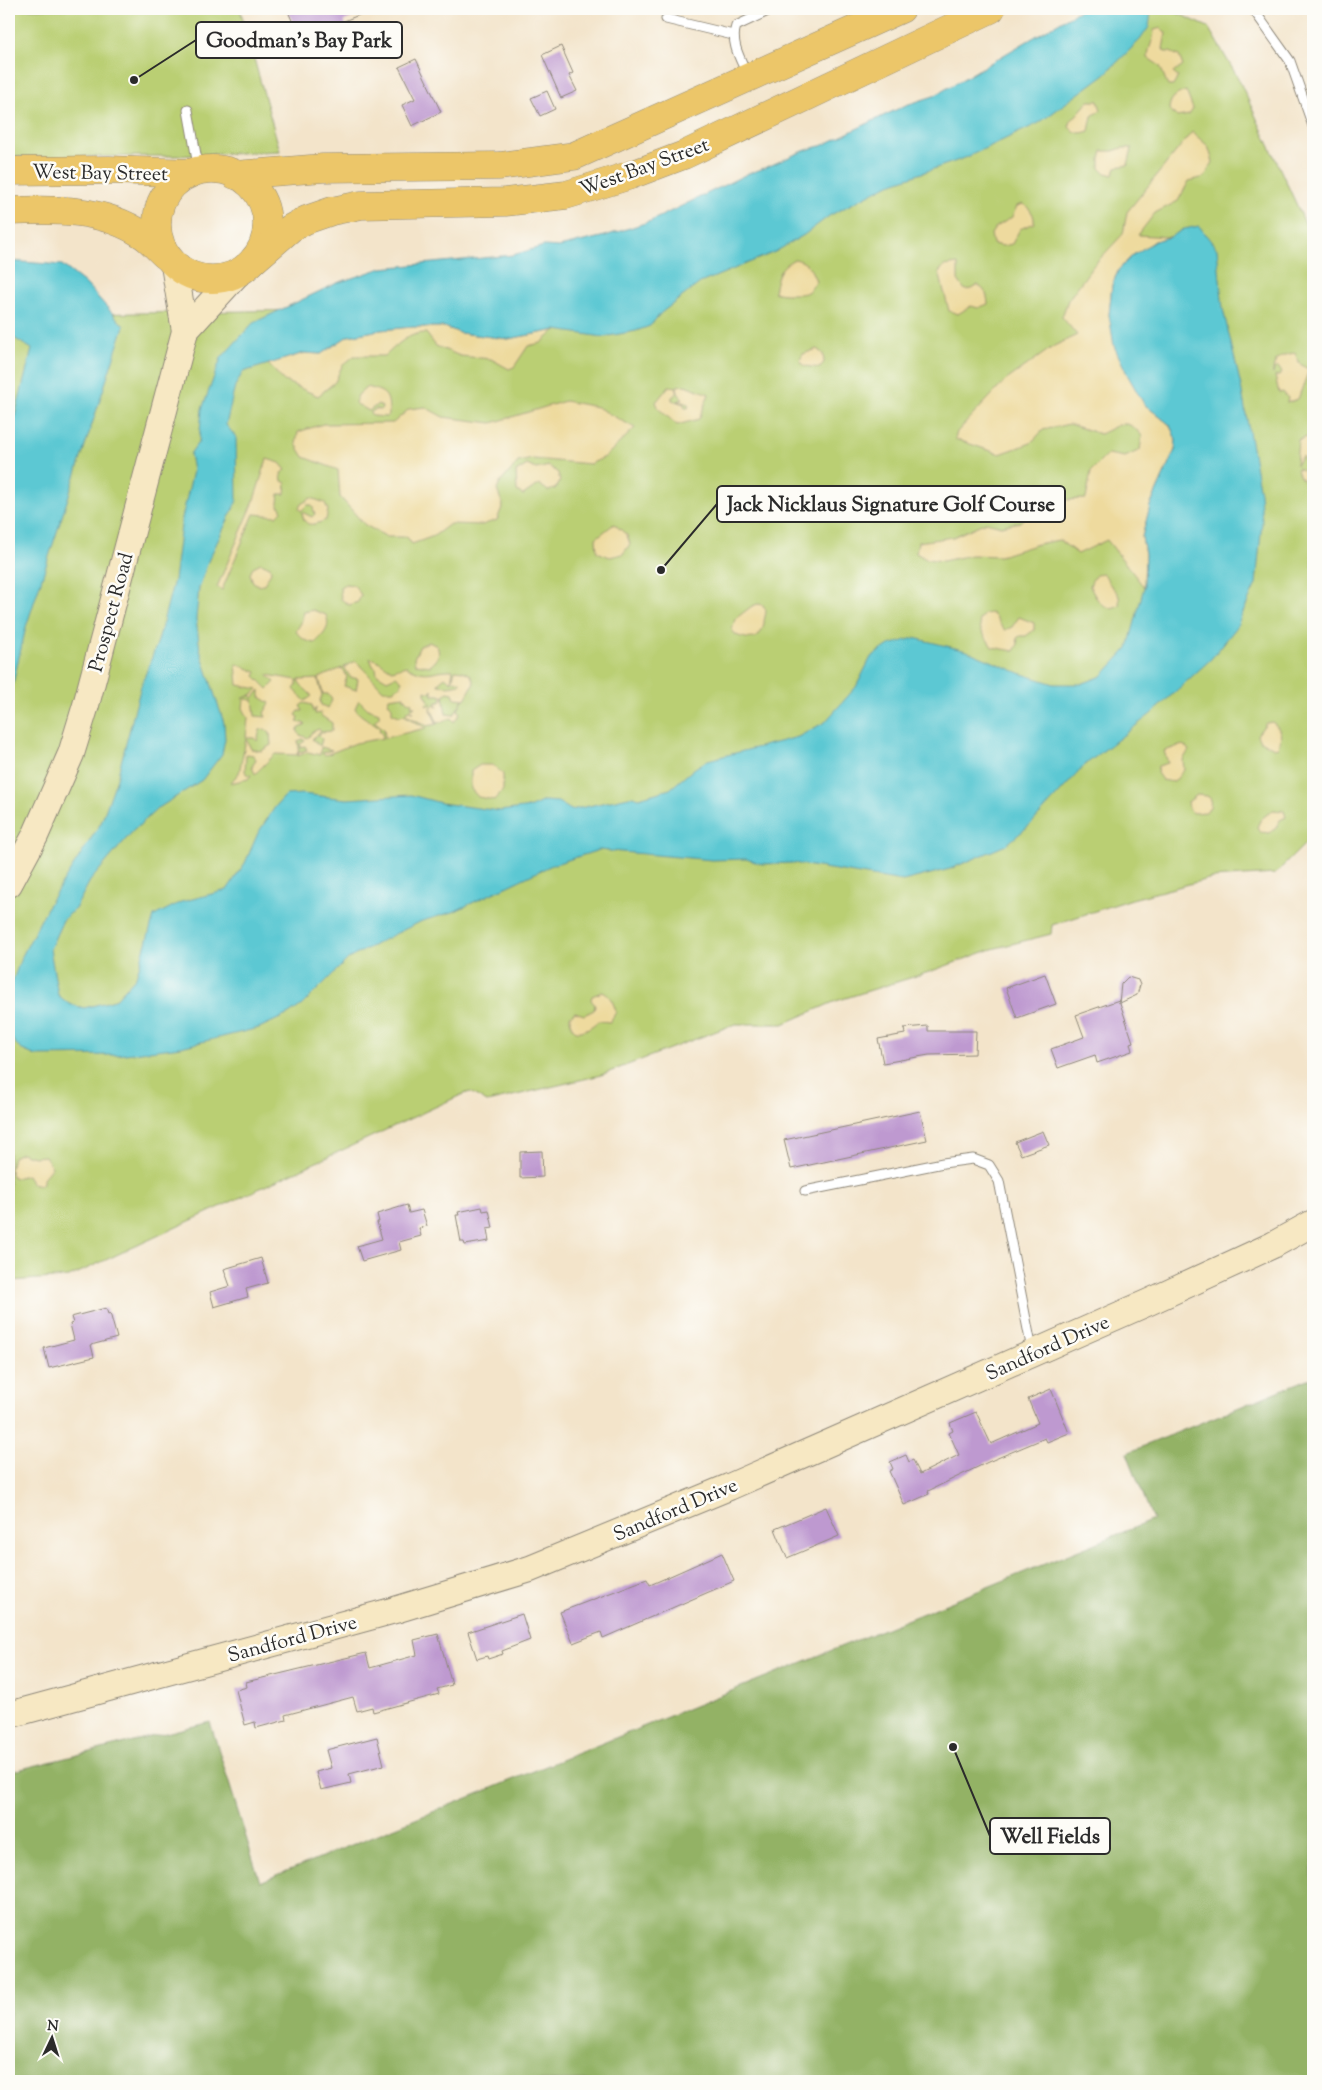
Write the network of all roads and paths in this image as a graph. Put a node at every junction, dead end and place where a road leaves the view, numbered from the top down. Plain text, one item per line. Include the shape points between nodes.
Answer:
1 (772, 9) edge
2 (901, 9) edge
3 (991, 9) edge
4 (1253, 9) edge
5 (666, 18) dead end
6 (733, 35) junction
7 (749, 78) junction
8 (188, 110) dead end
9 (1313, 126) edge
10 (9, 171) edge
11 (196, 172) junction
12 (235, 174) junction
13 (9, 211) edge
14 (170, 261) junction
15 (246, 266) junction
16 (185, 331) junction
17 (9, 884) edge
18 (805, 1192) dead end
19 (1313, 1224) edge
20 (1033, 1353) junction
21 (9, 1715) edge

1 - 6 lane via 736,26
2 - 7 main road, West Bay Street via 869,19
3 - 15 main road, West Bay Street via 684,155 631,175 558,196 506,202 361,205 332,211 292,228
4 - 9 lane via 1290,61
5 - 6 lane
6 - 7 lane
7 - 12 main road, West Bay Street via 574,156 500,166 324,168
8 - 11 lane
10 - 11 main road, West Bay Street
11 - 12 main road via 221,170
11 - 14 main road via 175,183 161,203 157,228 160,244
12 - 15 main road via 255,191 265,211 267,230 264,241
13 - 14 main road, West Bay Street via 82,212 103,217 143,235
14 - 15 main road via 184,272 202,278 226,278
14 - 16 street, Prospect Road
15 - 16 street, Prospect Road
16 - 17 street, Prospect Road via 72,754
18 - 20 lane via 943,1163 973,1159 989,1165 999,1182
19 - 20 street, Sandford Drive
20 - 21 street, Sandford Drive via 530,1569 394,1610

